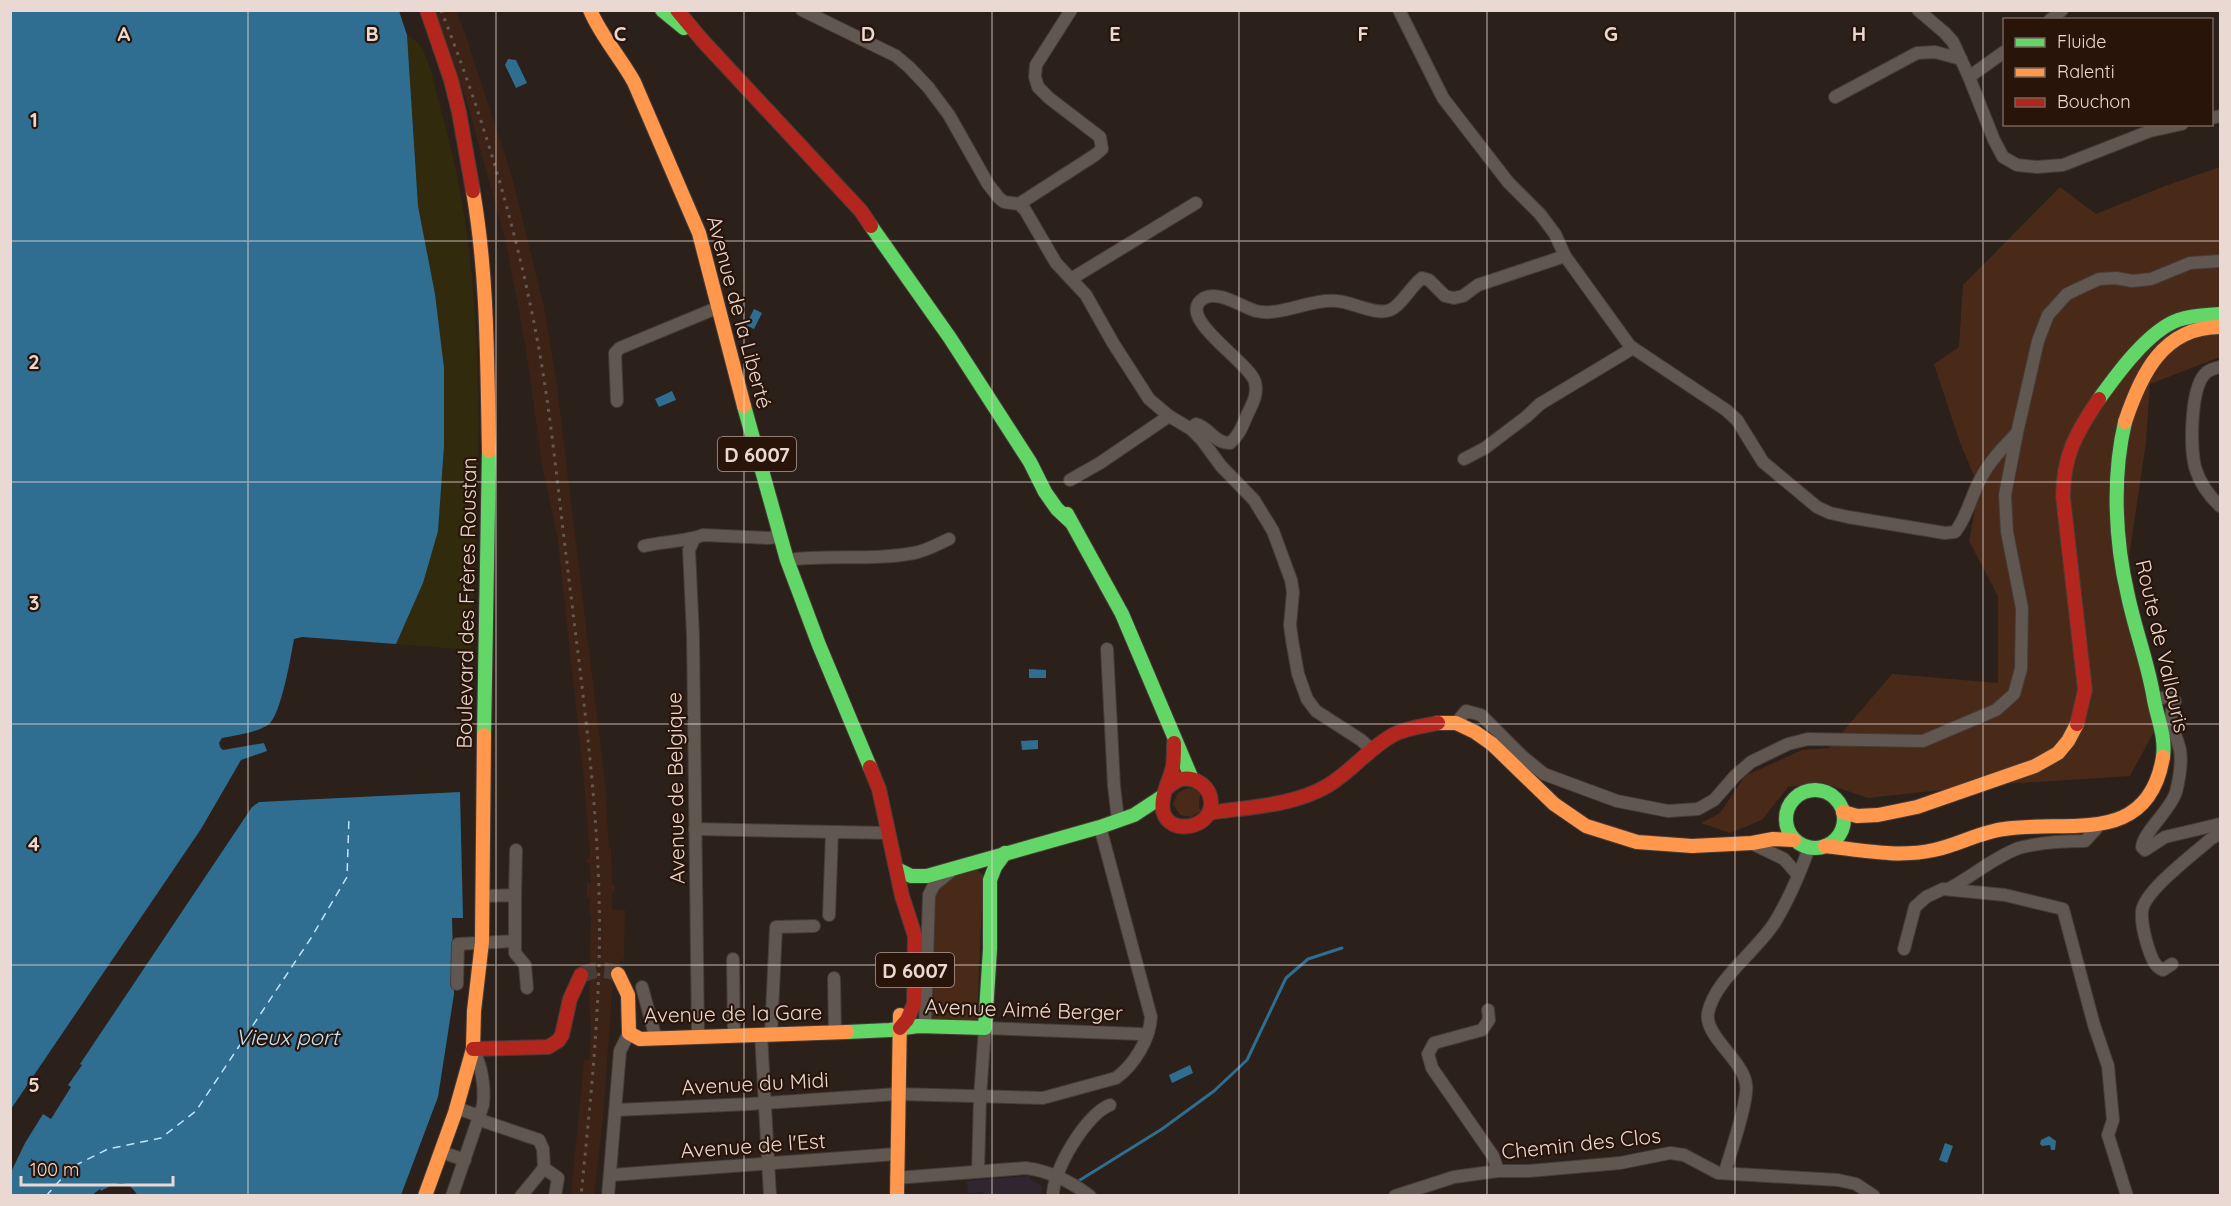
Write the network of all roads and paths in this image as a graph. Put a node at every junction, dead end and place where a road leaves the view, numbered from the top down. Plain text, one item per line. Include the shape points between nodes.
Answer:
1 (427, 10) edge
2 (590, 10) edge
3 (599, 10) edge
4 (662, 10) edge
5 (677, 10) edge
6 (802, 10) edge
7 (1071, 10) edge
8 (1399, 10) edge
9 (1918, 10) edge
10 (702, 40) junction
11 (609, 44) junction
12 (2003, 53) edge
13 (1961, 60) junction
14 (1969, 77) junction
15 (1834, 98) dead end
16 (2172, 126) edge
17 (1196, 203) dead end
18 (1019, 204) junction
19 (1565, 256) junction
20 (2220, 261) edge
21 (1071, 279) junction
22 (719, 307) junction
23 (2220, 314) edge
24 (2220, 327) edge
25 (1633, 348) junction
26 (2220, 367) edge
27 (616, 401) dead end
28 (1169, 416) junction
29 (1191, 429) junction
30 (2017, 433) junction
31 (1464, 459) dead end
32 (1070, 480) dead end
33 (2220, 506) edge
34 (780, 536) junction
35 (694, 539) junction
36 (949, 539) dead end
37 (644, 546) dead end
38 (787, 560) junction
39 (1107, 649) dead end
40 (2154, 700) junction
41 (1456, 723) junction
42 (1174, 739) junction
43 (1372, 750) junction
44 (1192, 778) junction
45 (1165, 792) junction
46 (1211, 798) junction
47 (1262, 804) junction
48 (1843, 812) junction
49 (1209, 813) junction
50 (1134, 815) junction
51 (1168, 819) junction
52 (1119, 820) junction
53 (2220, 824) edge
54 (1786, 825) junction
55 (2097, 825) junction
56 (1100, 827) junction
57 (695, 830) junction
58 (832, 832) junction
59 (889, 833) junction
60 (2220, 834) edge
61 (1758, 842) junction
62 (1802, 844) junction
63 (1825, 846) junction
64 (516, 850) dead end
65 (1005, 853) junction
66 (964, 864) junction
67 (897, 869) junction
68 (1798, 875) junction
69 (927, 876) junction
70 (990, 880) junction
71 (1949, 889) junction
72 (483, 896) junction
73 (515, 896) junction
74 (904, 902) junction
75 (829, 915) dead end
76 (814, 926) dead end
77 (515, 941) junction
78 (483, 942) junction
79 (1904, 949) dead end
80 (733, 959) dead end
81 (2172, 964) dead end
82 (581, 975) dead end
83 (618, 975) dead end
84 (834, 978) dead end
85 (457, 984) dead end
86 (526, 988) dead end
87 (1488, 1010) dead end
88 (925, 1026) junction
89 (900, 1028) junction
90 (985, 1028) junction
91 (629, 1033) junction
92 (835, 1033) junction
93 (766, 1034) junction
94 (734, 1036) junction
95 (1147, 1036) junction
96 (698, 1037) junction
97 (473, 1048) junction
98 (897, 1094) junction
99 (980, 1096) junction
100 (765, 1102) junction
101 (1110, 1105) dead end
102 (457, 1108) junction
103 (616, 1110) junction
104 (479, 1118) junction
105 (441, 1152) junction
106 (896, 1154) junction
107 (465, 1160) junction
108 (769, 1164) junction
109 (544, 1168) junction
110 (1498, 1171) junction
111 (978, 1172) junction
112 (1725, 1172) junction
113 (611, 1174) junction
114 (1056, 1176) junction
115 (896, 1178) junction
116 (425, 1196) edge
117 (452, 1196) edge
118 (521, 1196) edge
119 (555, 1196) edge
120 (608, 1196) edge
121 (771, 1196) edge
122 (897, 1196) edge
123 (1053, 1196) edge
124 (1090, 1196) edge
125 (1395, 1196) edge
126 (1874, 1196) edge
127 (2127, 1196) edge

1 - 72 main road, Boulevard des Frères Roustan via 459,112 484,270 489,473
2 - 11 main road, D 6007 via 597,29
3 - 11 main road, D 6007
4 - 10 main road
5 - 10 main road
6 - 18 street via 896,56 909,67 949,115 999,198
7 - 18 street via 1036,65 1035,77 1038,87 1049,98 1100,137 1102,149
8 - 19 street via 1443,98 1508,182 1545,221
9 - 13 street via 1953,42
10 - 42 main road via 861,211 1030,462 1054,488 1122,614
11 - 22 main road, Avenue de la Liberté / D 6007 via 634,82 686,201
12 - 14 street
13 - 14 street
13 - 15 street via 1935,52 1917,53
14 - 16 street via 2003,157 2017,165 2063,165
17 - 21 street
18 - 21 street via 1056,263
19 - 25 street
19 - 29 street via 1478,285 1454,298 1445,296 1422,278 1390,311 1337,300 1258,312 1216,296 1204,298 1197,315 1203,327 1245,366 1255,381 1256,394 1241,431 1230,443 1213,438 1203,426 1197,424
20 - 30 street via 2190,263 2151,279 2099,279 2067,294 2048,315 2038,341
21 - 28 street via 1086,294 1149,399
22 - 27 street via 615,353
22 - 34 main road, Avenue de la Liberté / D 6007
23 - 48 main road via 2175,321 2155,334 2104,393 2070,448 2064,468 2063,497 2085,690 2076,727 2068,741 2058,753 2035,766 1917,807 1878,815
24 - 40 main road, Route de Vallauris via 2182,333 2155,360 2139,386 2122,428 2118,450 2116,474 2124,580
25 - 30 street via 1726,410 1737,420 1763,462 1817,507 1830,513 1955,532 1964,522 1979,481
25 - 31 street via 1540,404 1485,448
26 - 33 street via 2206,373 2198,385 2193,450 2200,481
28 - 29 street
28 - 32 street
29 - 43 street via 1254,500 1273,531 1291,580 1292,640 1307,699 1316,711
30 - 41 street via 2005,495 2007,532 2022,608 2021,669 2014,694 1996,711 1923,741 1808,739 1788,744 1751,762 1714,800 1698,809 1668,811 1617,801 1545,774 1523,758 1494,726 1472,711 1466,711
34 - 35 street via 703,535
34 - 38 main road, Avenue de la Liberté / D 6007
35 - 37 street
35 - 57 street, Avenue de Belgique via 689,550
36 - 38 street via 913,553 891,556
38 - 59 main road, Avenue de la Liberté / D 6007 via 879,789
39 - 52 street via 1113,786
40 - 53 street via 2170,696 2175,701 2169,715 2180,750 2179,772 2173,799 2142,847 2145,850 2165,837
40 - 55 main road, Route de Vallauris via 2164,739 2160,777 2128,813
41 - 43 main road via 1410,729
41 - 61 main road via 1492,744 1554,804 1586,826 1637,842 1692,846
42 - 44 main road
42 - 45 main road via 1173,766
43 - 47 main road via 1315,792
44 - 45 main road via 1178,779
44 - 46 main road via 1204,785
45 - 50 main road
45 - 51 main road via 1162,804
46 - 47 main road
46 - 49 main road
47 - 49 main road
48 - 54 main road via 1832,795 1823,791 1803,792 1789,806
48 - 63 main road via 1840,833
49 - 51 main road via 1199,824 1189,827
50 - 51 main road
50 - 52 main road
52 - 56 main road
54 - 61 main road
54 - 62 main road
55 - 63 main road, Route de Vallauris via 1996,830 1916,854
55 - 71 street via 2085,841 2056,841 2019,849
56 - 65 main road
56 - 95 street via 1151,1017
57 - 58 street
57 - 96 street, Avenue de Belgique
58 - 59 street
58 - 75 street
59 - 67 main road, Avenue de la Liberté / D 6007
60 - 81 street via 2163,880 2142,909 2142,926 2152,959 2159,969
61 - 62 main road
61 - 68 street via 1784,859
62 - 63 main road
62 - 68 street
64 - 73 street
65 - 66 main road
65 - 70 main road
66 - 69 main road
66 - 70 street via 981,869
66 - 88 street via 934,885 929,895
67 - 69 main road via 906,876
67 - 74 main road, Avenue de la Liberté / D 6007
68 - 112 street via 1774,923 1710,1005 1710,1027 1746,1084
69 - 74 main road
70 - 90 main road
71 - 79 street via 1926,897 1915,907
71 - 127 street via 2005,895 2063,909 2108,1066 2113,1120 2109,1136
72 - 73 street
72 - 78 main road, Boulevard des Frères Roustan
73 - 77 street
74 - 89 main road, Avenue de la Liberté / D 6007 via 915,936 914,1004
76 - 93 street via 776,927
77 - 78 street
77 - 86 street via 515,953 525,965
78 - 85 street via 458,944
78 - 97 main road, Boulevard des Frères Roustan
80 - 94 street
82 - 97 main road via 558,1041 548,1047
83 - 91 main road, Avenue de la Gare via 628,992
84 - 92 street
87 - 110 street via 1489,1020 1482,1030 1434,1043 1428,1054 1432,1068 1493,1156
88 - 89 main road, Avenue Aimé Berger
88 - 90 main road, Avenue Aimé Berger
89 - 92 main road, Avenue de la Gare
89 - 98 main road, Avenue de la Liberté / D 6007
90 - 95 street, Avenue Aimé Berger
90 - 99 street
91 - 96 main road, Avenue de la Gare via 651,1040
91 - 103 street via 620,1051
92 - 93 main road, Avenue de la Gare
93 - 94 main road, Avenue de la Gare
93 - 100 street
94 - 96 main road, Avenue de la Gare
95 - 99 street, Avenue du Midi via 1125,1071 1116,1078 1044,1098
97 - 102 main road, Boulevard des Frères Roustan
97 - 104 street via 484,1090
98 - 99 street, Avenue du Midi
98 - 100 street, Avenue du Midi
98 - 106 main road, Avenue de la Liberté / D 6007
99 - 111 street
100 - 103 street, Avenue du Midi
100 - 108 street
101 - 114 street via 1094,1115
102 - 104 street
102 - 105 main road, Boulevard des Frères Roustan
103 - 113 street
104 - 107 street
104 - 109 street via 539,1140
105 - 107 street
105 - 116 main road, Boulevard des Frères Roustan
106 - 108 street, Avenue de l'Est
106 - 115 main road, Avenue de la Liberté / D 6007
107 - 117 street
108 - 113 street, Avenue de l'Est
108 - 121 street
109 - 118 street
109 - 119 street via 558,1178
110 - 112 street, Chemin des Clos via 1620,1163 1670,1153 1683,1155 1718,1173
110 - 125 street, Chemin des Clos via 1454,1177
111 - 114 street via 1026,1168
111 - 115 street
112 - 126 street, Chemin des Clos via 1838,1180 1856,1184
113 - 120 street
114 - 123 street
114 - 124 street
115 - 122 main road, Avenue de la Liberté / D 6007

